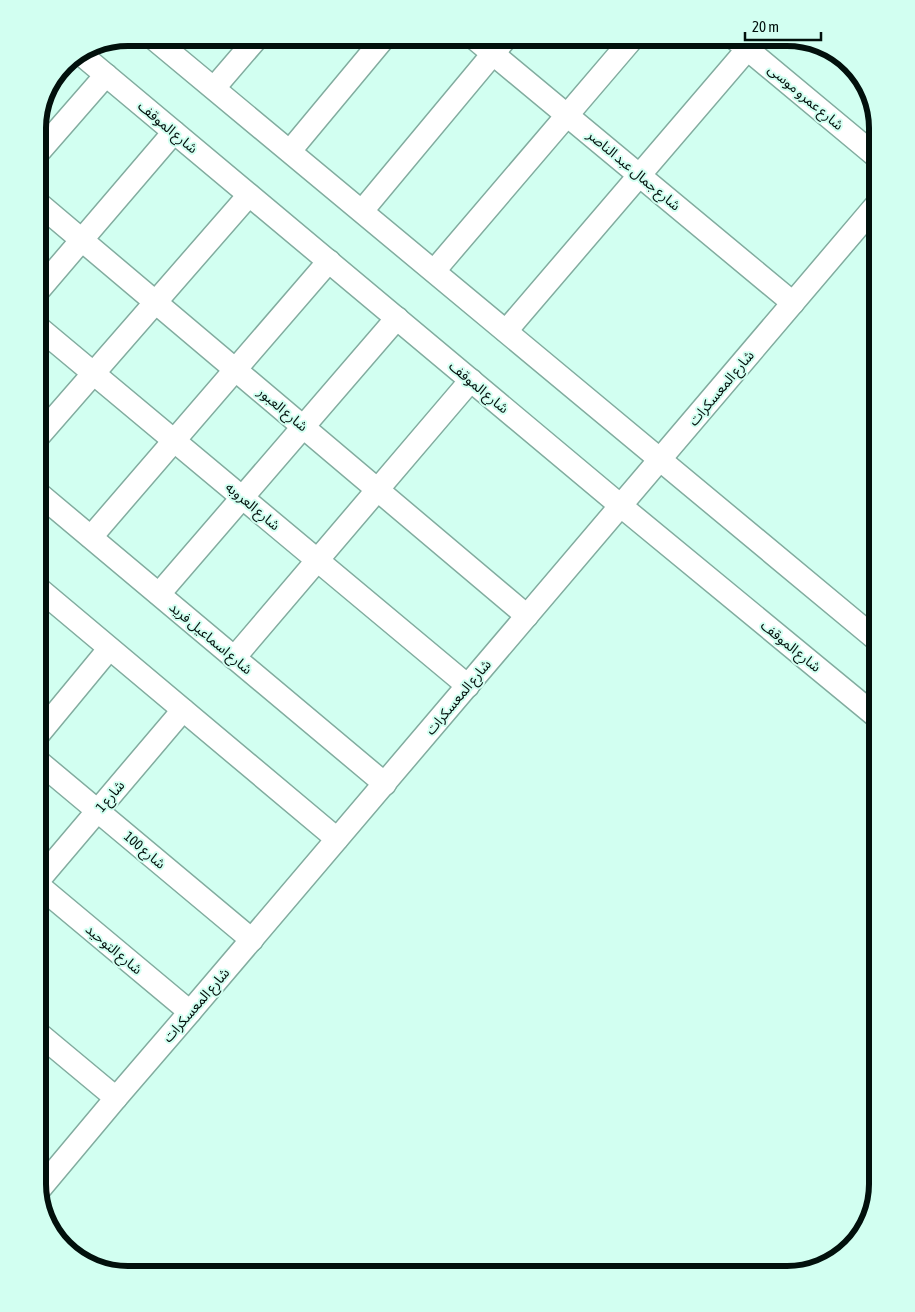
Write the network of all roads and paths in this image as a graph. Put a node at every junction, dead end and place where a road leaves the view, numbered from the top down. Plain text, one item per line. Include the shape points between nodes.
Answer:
1 (163, 46) edge
2 (250, 46) edge
3 (377, 46) edge
4 (499, 46) edge
5 (501, 46) edge
6 (626, 46) edge
7 (742, 46) edge
8 (752, 46) edge
9 (86, 58) edge
10 (106, 75) junction
11 (214, 88) junction
12 (567, 115) junction
13 (174, 132) junction
14 (46, 144) edge
15 (869, 149) edge
16 (290, 151) junction
17 (640, 175) junction
18 (249, 195) junction
19 (46, 210) edge
20 (362, 211) junction
21 (869, 214) edge
22 (81, 240) junction
23 (329, 261) junction
24 (434, 271) junction
25 (46, 282) edge
26 (155, 302) junction
27 (793, 303) junction
28 (397, 318) junction
29 (506, 331) junction
30 (46, 334) edge
31 (235, 370) junction
32 (94, 373) junction
33 (471, 380) junction
34 (304, 427) junction
35 (46, 428) edge
36 (174, 441) junction
37 (660, 460) junction
38 (377, 490) junction
39 (243, 498) junction
40 (46, 500) edge
41 (621, 506) junction
42 (91, 538) junction
43 (317, 560) junction
44 (159, 594) junction
45 (46, 595) edge
46 (527, 616) junction
47 (869, 633) edge
48 (109, 649) junction
49 (234, 658) junction
50 (468, 686) junction
51 (183, 710) junction
52 (869, 710) edge
53 (46, 724) edge
54 (46, 768) edge
55 (385, 784) junction
56 (97, 811) junction
57 (338, 839) junction
58 (46, 872) edge
59 (46, 892) edge
60 (252, 940) junction
61 (190, 1012) junction
62 (46, 1040) edge
63 (116, 1098) junction
64 (46, 1182) edge

1 - 11 street
2 - 11 street
3 - 16 street
4 - 20 street
5 - 12 street, شارع جمال عبد الناصر
6 - 12 street
7 - 17 street
8 - 15 street, شارع عمرو موسى
9 - 10 street, شارع الموقف
10 - 13 street, شارع الموقف
10 - 14 street
11 - 16 street
12 - 17 street, شارع جمال عبد الناصر
12 - 24 street
13 - 18 street, شارع الموقف
13 - 22 street
16 - 20 street
17 - 27 street, شارع جمال عبد الناصر
17 - 29 street
18 - 23 street, شارع الموقف
18 - 26 street
19 - 22 street, شارع العبور
20 - 24 street
21 - 27 street, شارع المعسكرات
22 - 25 street
22 - 26 street, شارع العبور
23 - 28 street, شارع الموقف
23 - 31 street
24 - 29 street
26 - 31 street, شارع العبور
26 - 32 street
27 - 37 street, شارع المعسكرات
28 - 33 street, شارع الموقف
28 - 34 street
29 - 37 street
30 - 32 street, شارع العروبه
31 - 34 street, شارع العبور
31 - 36 street
32 - 35 street
32 - 36 street, شارع العروبه
33 - 38 street
33 - 41 street, شارع الموقف
34 - 38 street, شارع العبور
34 - 39 street
36 - 39 street, شارع العروبه
36 - 42 street
37 - 41 street, شارع المعسكرات
37 - 47 street
38 - 43 street
38 - 46 street, شارع العبور
39 - 43 street, شارع العروبه
39 - 44 street
40 - 42 street, شارع اسماعيل فريد
41 - 46 street, شارع المعسكرات
41 - 52 street, شارع الموقف
42 - 44 street, شارع اسماعيل فريد
43 - 49 street
43 - 50 street, شارع العروبه
44 - 49 street, شارع اسماعيل فريد
45 - 48 street
46 - 50 street, شارع المعسكرات
48 - 51 street
48 - 53 street
49 - 55 street, شارع اسماعيل فريد
50 - 55 street, شارع المعسكرات
51 - 56 street, شارع 1
51 - 57 street
54 - 56 street, شارع 100
55 - 57 street, شارع المعسكرات
56 - 58 street, شارع 1
56 - 60 street, شارع 100
57 - 60 street, شارع المعسكرات
59 - 61 street, شارع التوحيد
60 - 61 street, شارع المعسكرات
61 - 63 street, شارع المعسكرات
62 - 63 street
63 - 64 street, شارع المعسكرات

